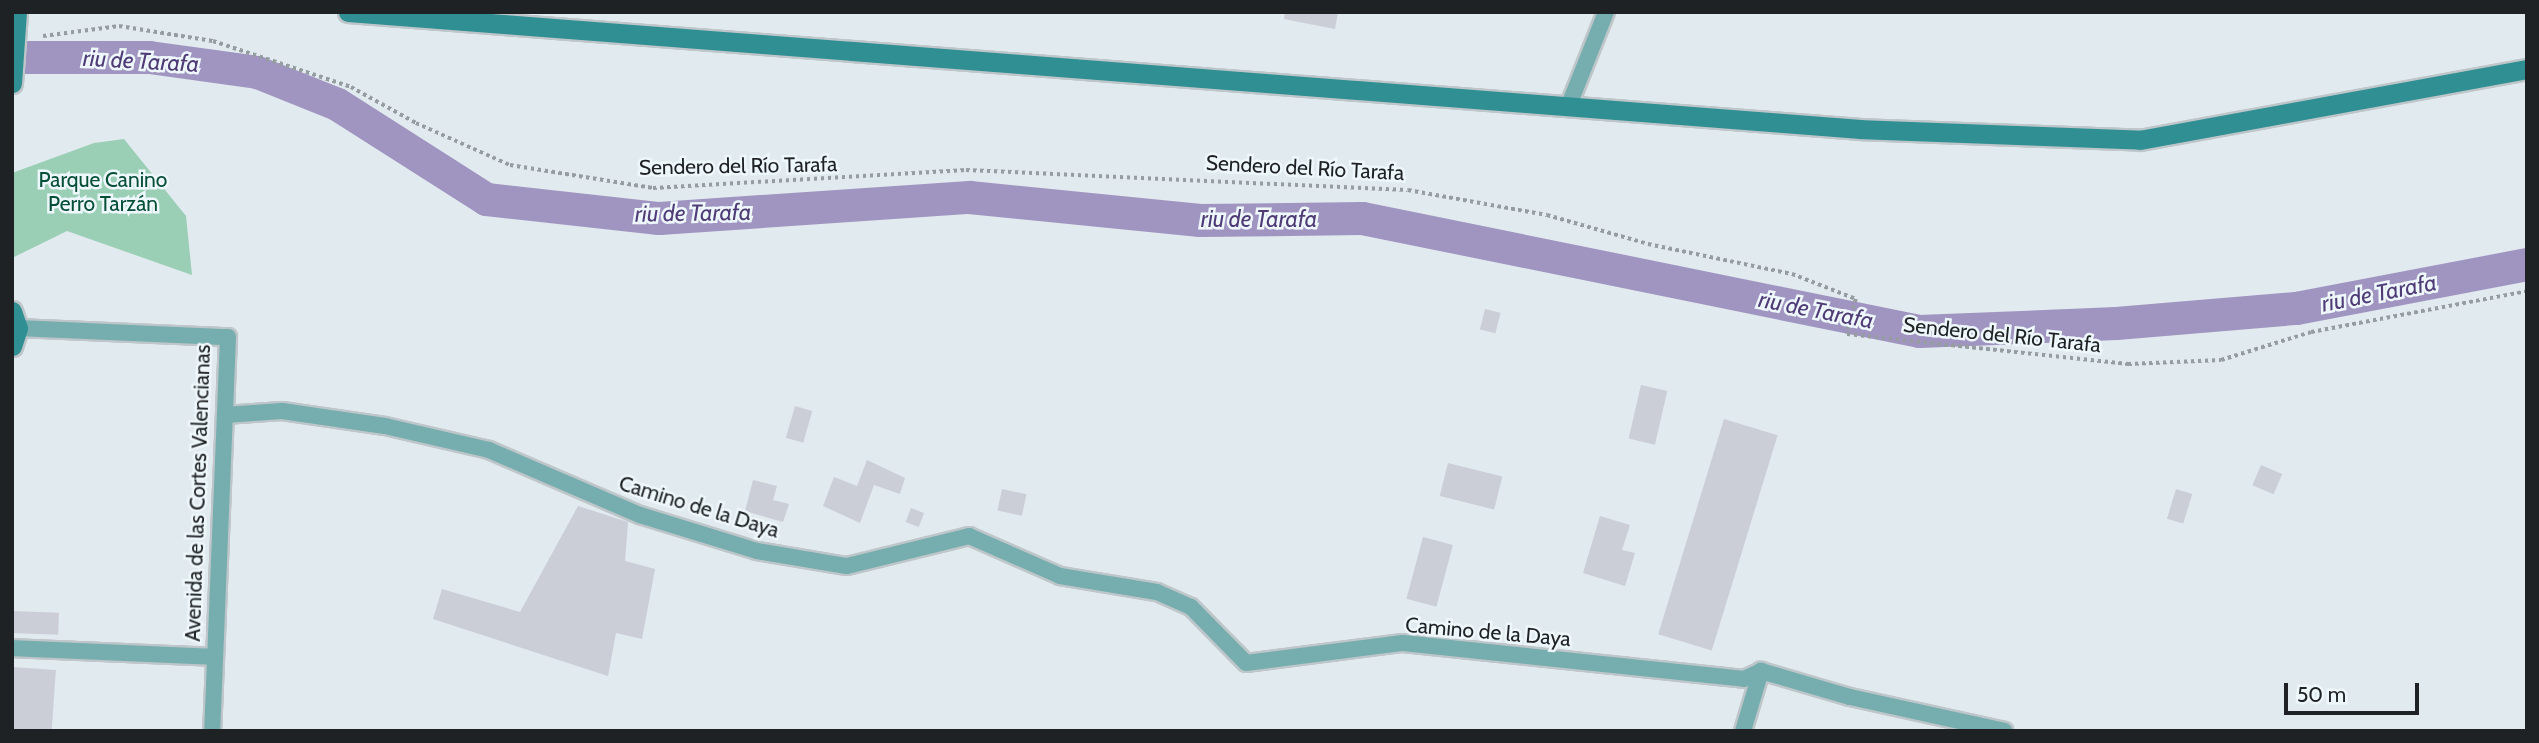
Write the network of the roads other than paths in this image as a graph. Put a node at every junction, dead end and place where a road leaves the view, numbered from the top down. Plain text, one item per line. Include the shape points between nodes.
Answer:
1 (17, 12) edge
2 (348, 12) edge
3 (1606, 12) edge
4 (2527, 69) edge
5 (12, 83) edge
6 (1569, 105) junction
7 (14, 328) edge
8 (225, 415) junction
9 (12, 648) edge
10 (215, 657) junction
11 (1760, 671) junction
12 (212, 731) edge
13 (1743, 731) edge
14 (2004, 731) edge

1 - 5 main road, bridge
2 - 6 main road
3 - 6 street
4 - 6 main road via 2140,140 1860,129
7 - 8 street, Avenida de las Cortes Valencianas via 228,337
8 - 10 street, Avenida de las Cortes Valencianas
8 - 11 street, Camino de la Daya via 282,411 385,426 489,450 640,515 757,551 834,564 847,566 969,536 1060,576 1157,592 1191,607 1246,663 1402,643 1744,678
9 - 10 street
10 - 12 street, Avenida de las Cortes Valencianas
11 - 13 street
11 - 14 street, Camino de la Daya via 1850,697

